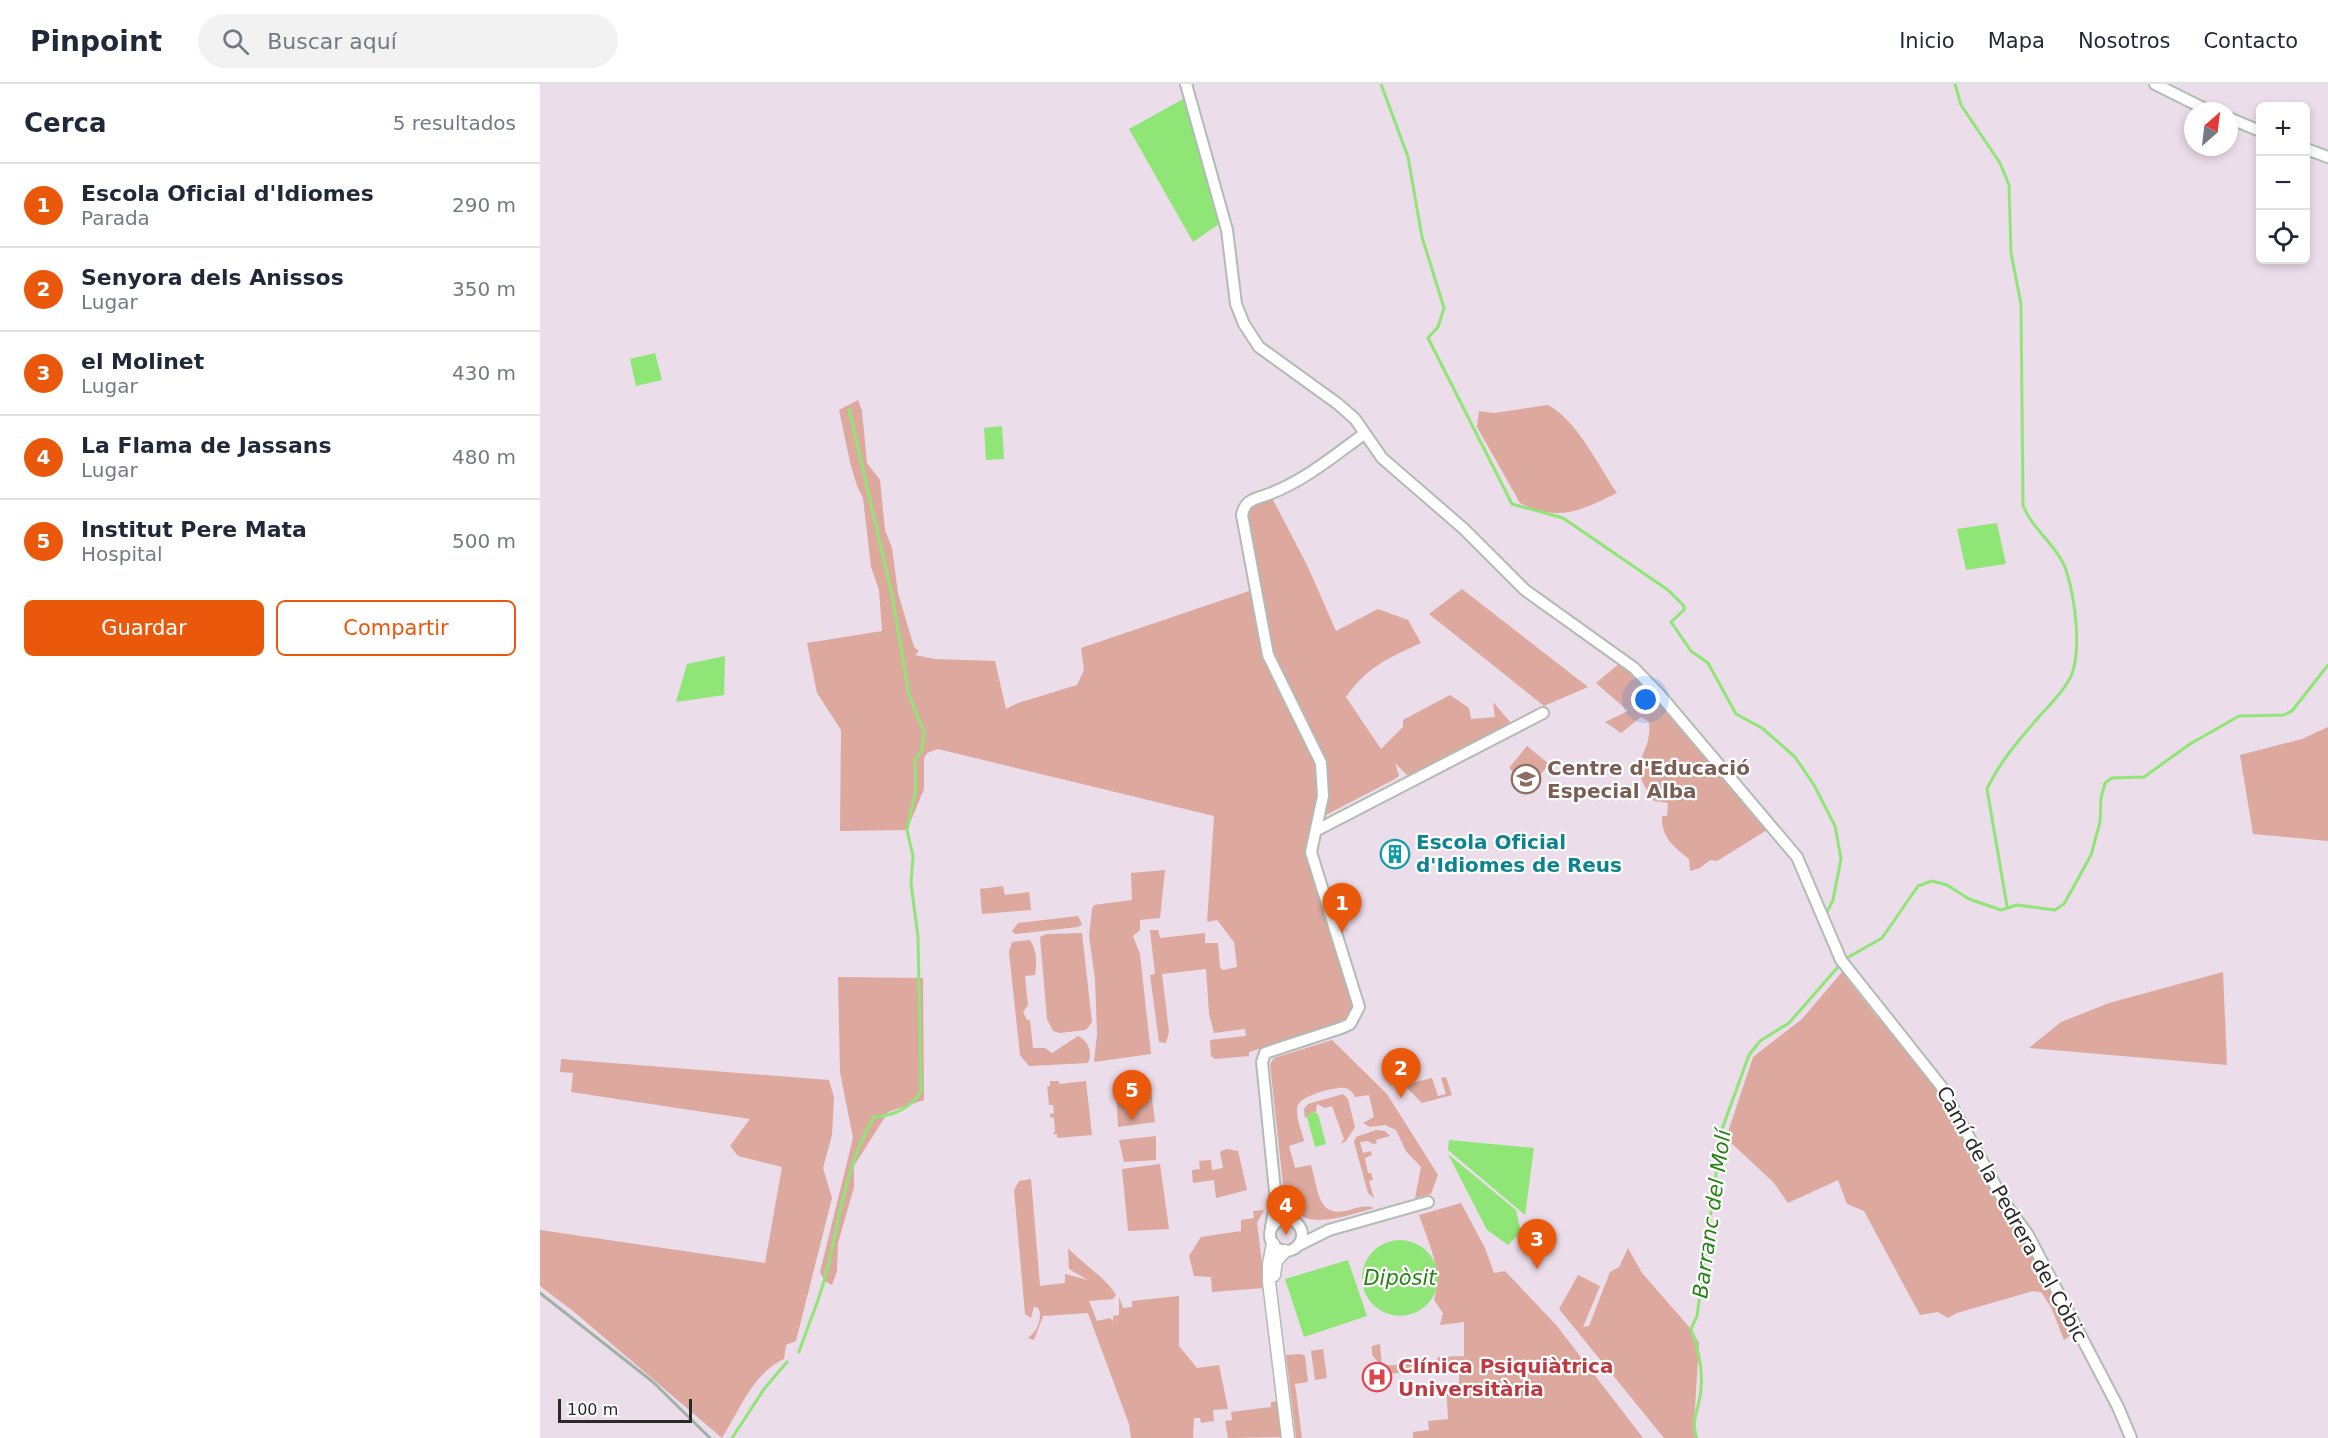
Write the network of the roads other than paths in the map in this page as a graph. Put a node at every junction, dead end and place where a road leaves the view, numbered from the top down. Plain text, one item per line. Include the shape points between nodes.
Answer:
1 (1186, 84) edge
2 (2155, 84) edge
3 (2191, 102) edge
4 (2238, 122) edge
5 (2256, 129) edge
6 (2310, 150) edge
7 (2328, 157) edge
8 (1364, 434) junction
9 (1543, 713) dead end
10 (1317, 830) junction
11 (1276, 1201) junction
12 (1428, 1202) dead end
13 (1290, 1219) junction
14 (1271, 1227) junction
15 (1300, 1227) junction
16 (1329, 1230) junction
17 (1273, 1244) junction
18 (1299, 1245) junction
19 (1285, 1251) junction
20 (1271, 1288) junction
21 (1288, 1438) edge
22 (2131, 1438) edge

1 - 8 street, Camí de la Pedrera del Còbic via 1227,230 1236,304 1244,324 1259,347 1338,404 1355,419
2 - 3 street
4 - 5 street
6 - 7 street
8 - 10 street via 1288,486 1251,500 1242,515 1268,655 1321,763 1323,796
8 - 22 street, Camí de la Pedrera del Còbic via 1382,458 1489,551 1525,590 1634,668 1797,856 1841,960 1941,1086 2006,1205 2028,1235
9 - 10 street
10 - 11 street via 1311,852 1359,1007 1350,1024 1265,1053 1262,1062
11 - 13 street
11 - 14 street
12 - 16 street
13 - 14 street via 1279,1220
13 - 15 street
14 - 17 street
15 - 16 street
15 - 18 street
16 - 18 street
17 - 19 street
17 - 20 street via 1269,1264
18 - 19 street
19 - 20 street via 1276,1261
20 - 21 street

